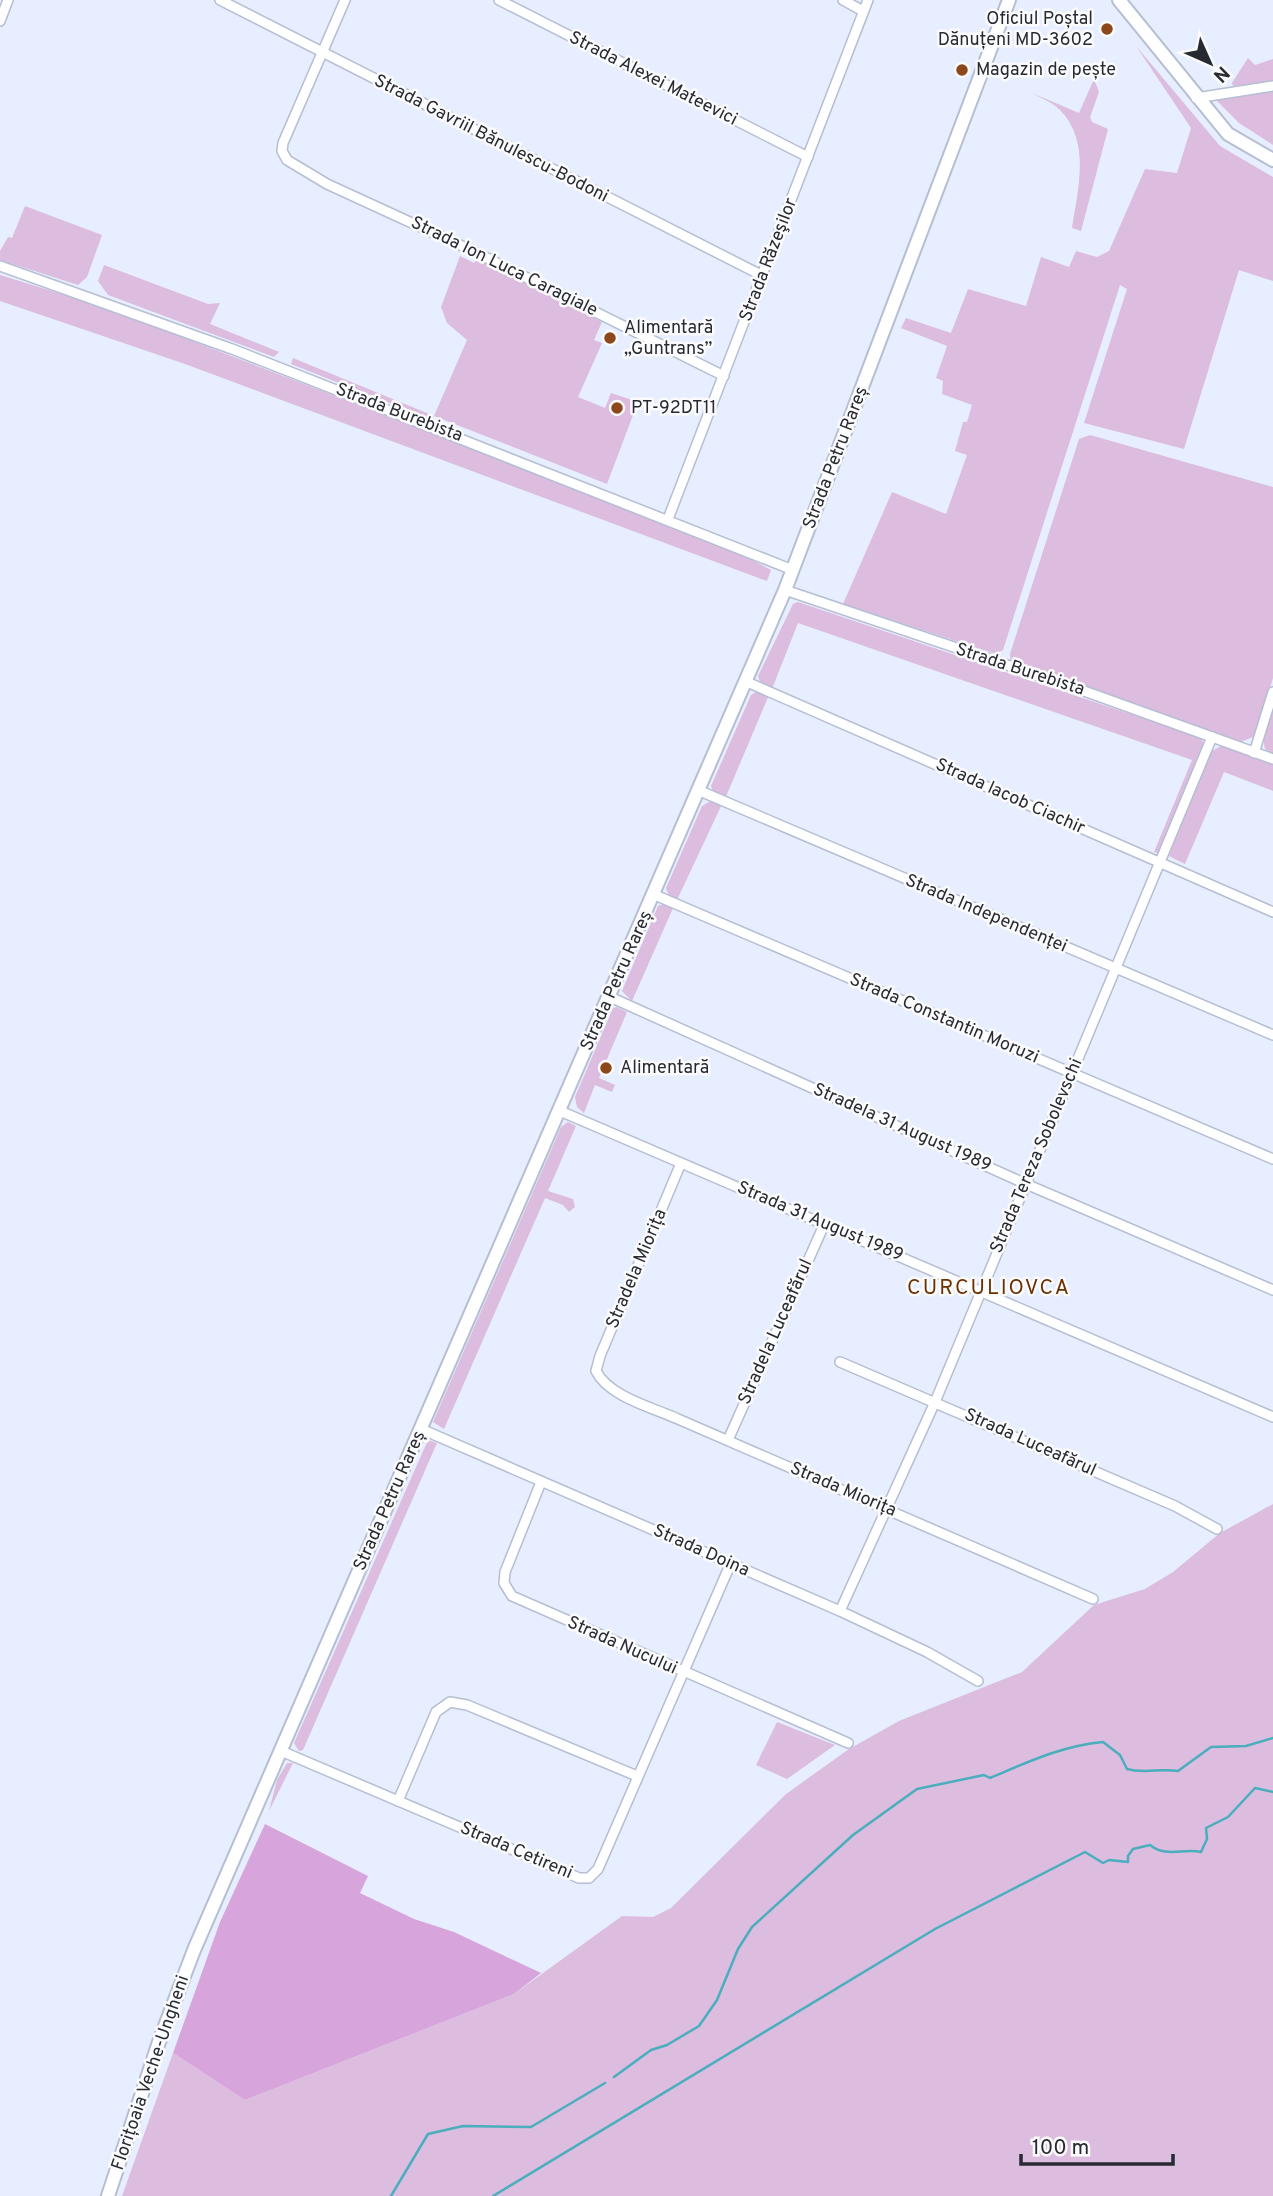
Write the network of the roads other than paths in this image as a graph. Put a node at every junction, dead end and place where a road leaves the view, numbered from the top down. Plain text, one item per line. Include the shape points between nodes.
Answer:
1 (8, 0) edge
2 (220, 0) edge
3 (345, 0) edge
4 (499, 0) edge
5 (843, 0) edge
6 (868, 0) edge
7 (1009, 0) edge
8 (1119, 0) edge
9 (863, 11) junction
10 (0, 21) edge
11 (322, 53) junction
12 (1273, 86) edge
13 (1196, 98) junction
14 (808, 157) junction
15 (1273, 160) edge
16 (0, 266) edge
17 (763, 276) junction
18 (724, 376) junction
19 (668, 519) junction
20 (793, 570) junction
21 (785, 590) junction
22 (747, 682) junction
23 (1273, 692) edge
24 (1212, 737) junction
25 (1254, 753) junction
26 (1273, 759) edge
27 (700, 791) junction
28 (1159, 863) junction
29 (654, 895) junction
30 (1273, 912) edge
31 (1114, 968) junction
32 (610, 997) junction
33 (1273, 1035) edge
34 (1071, 1073) junction
35 (560, 1111) junction
36 (1273, 1159) edge
37 (681, 1163) junction
38 (1026, 1184) junction
39 (824, 1225) junction
40 (1273, 1290) edge
41 (980, 1292) junction
42 (840, 1362) dead end
43 (598, 1374) joint
44 (935, 1402) junction
45 (1273, 1418) edge
46 (421, 1429) junction
47 (728, 1440) junction
48 (541, 1482) junction
49 (887, 1509) junction
50 (1217, 1529) dead end
51 (730, 1565) junction
52 (1093, 1598) dead end
53 (840, 1611) junction
54 (683, 1673) junction
55 (978, 1681) dead end
56 (848, 1744) dead end
57 (281, 1751) junction
58 (638, 1776) junction
59 (398, 1801) junction
60 (194, 1950) joint
61 (108, 2196) edge

1 - 10 street
2 - 11 street, Strada Gavriil Bănulescu-Bodoni
3 - 11 street
4 - 14 street, Strada Alexei Mateevici
5 - 9 street
6 - 9 street, Strada Răzeşilor
7 - 20 main road, Strada Petru Rareș
8 - 13 main road
9 - 14 street, Strada Răzeşilor
11 - 17 street, Strada Gavriil Bănulescu-Bodoni
11 - 18 street, Strada Ion Luca Caragiale via 284,143 285,158 327,184
12 - 13 street
13 - 15 main road via 1228,134
14 - 17 street, Strada Răzeşilor
16 - 19 street, Strada Burebista via 219,344
17 - 18 street, Strada Răzeşilor
18 - 19 street, Strada Răzeşilor
19 - 20 street, Strada Burebista
20 - 21 main road, Strada Petru Rareș
21 - 22 main road, Strada Petru Rareș
21 - 24 street, Strada Burebista
22 - 27 main road, Strada Petru Rareș
22 - 28 street, Strada Iacob Ciachir
23 - 25 street
24 - 25 street, Strada Burebista
24 - 28 street, Strada Tereza Sobolevschi
25 - 26 street, Strada Burebista
27 - 29 main road, Strada Petru Rareș
27 - 31 street, Strada Independenței
28 - 30 street, Strada Iacob Ciachir
28 - 31 street, Strada Tereza Sobolevschi
29 - 32 main road, Strada Petru Rareș
29 - 34 street, Strada Constantin Moruzi
31 - 33 street, Strada Independenței
31 - 34 street, Strada Tereza Sobolevschi
32 - 35 main road, Strada Petru Rareș
32 - 38 street, Stradela 31 August 1989
34 - 36 street, Strada Constantin Moruzi
34 - 38 street, Strada Tereza Sobolevschi
35 - 37 street, Strada 31 August 1989
35 - 46 main road, Strada Petru Rareș
37 - 39 street, Strada 31 August 1989
37 - 43 street, Stradela Miorița via 600,1356
38 - 40 street, Stradela 31 August 1989
38 - 41 street, Strada Tereza Sobolevschi
39 - 41 street, Strada 31 August 1989
39 - 47 street, Stradela Luceafărul
41 - 44 street, Strada Tereza Sobolevschi
41 - 45 street, Strada 31 August 1989
42 - 44 street, Strada Luceafărul
43 - 47 street, Strada Miorița via 625,1395
44 - 49 street, Strada Tereza Sobolevschi
44 - 50 street, Strada Luceafărul via 1175,1506
46 - 48 street, Strada Doina
46 - 57 main road, Strada Petru Rareș
47 - 49 street, Strada Miorița
48 - 51 street, Strada Doina
48 - 54 street, Strada Nucului via 505,1572 508,1591 524,1604
49 - 52 street, Strada Miorița
49 - 53 street, Strada Tereza Sobolevschi
51 - 53 street, Strada Doina
51 - 54 street, Strada Cetireni
53 - 55 street, Strada Doina
54 - 56 street, Strada Nucului
54 - 58 street, Strada Cetireni
57 - 59 street, Strada Cetireni
57 - 60 main road, Strada Petru Rareș
58 - 59 street via 450,1702 436,1713
58 - 59 street, Strada Cetireni via 598,1869 584,1879
60 - 61 main road, Florițoaia Veche-Ungheni

